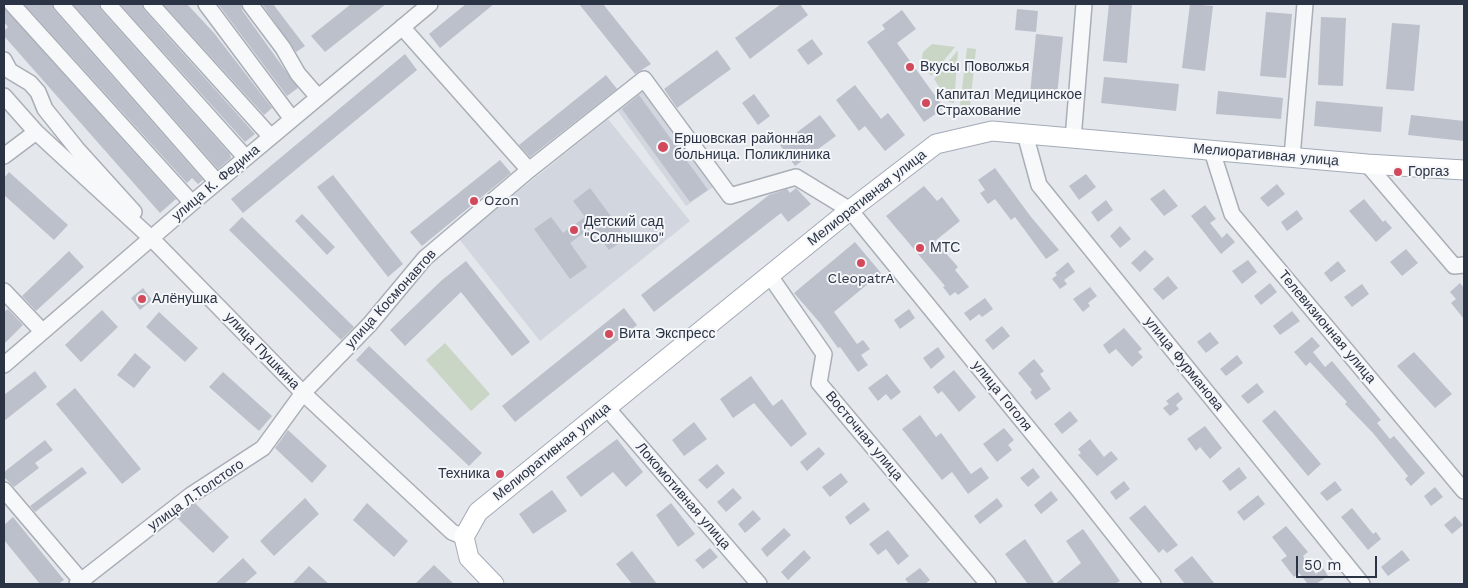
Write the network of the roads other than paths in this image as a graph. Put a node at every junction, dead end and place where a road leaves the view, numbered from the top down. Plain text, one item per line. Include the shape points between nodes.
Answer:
1 (12, 4) edge
2 (61, 4) edge
3 (108, 4) edge
4 (151, 4) edge
5 (206, 4) edge
6 (250, 4) edge
7 (430, 4) edge
8 (1084, 4) edge
9 (1305, 4) edge
10 (402, 27) junction
11 (4, 60) edge
12 (4, 96) edge
13 (318, 97) junction
14 (292, 119) junction
15 (36, 132) junction
16 (1025, 134) junction
17 (270, 137) junction
18 (1073, 138) junction
19 (1212, 150) junction
20 (4, 156) edge
21 (1292, 157) junction
22 (246, 158) junction
23 (1367, 164) junction
24 (529, 170) junction
25 (1464, 170) edge
26 (217, 182) junction
27 (192, 203) junction
28 (850, 210) junction
29 (152, 238) junction
30 (1459, 265) edge
31 (770, 276) junction
32 (4, 291) edge
33 (42, 330) junction
34 (4, 365) edge
35 (303, 394) junction
36 (607, 408) junction
37 (4, 490) edge
38 (1464, 491) edge
39 (464, 537) junction
40 (81, 583) edge
41 (494, 584) edge
42 (758, 584) edge
43 (988, 584) edge
44 (1153, 584) edge
45 (1362, 584) edge

1 - 27 street
2 - 26 street
3 - 22 street
4 - 17 street
5 - 14 street
6 - 13 street via 298,74
7 - 10 street, улица К. Федина
8 - 18 street
9 - 21 street
10 - 13 street, улица К. Федина
10 - 24 street
11 - 29 street via 10,71 38,92 45,109 76,149 131,206
12 - 15 street, улица Пушкина
13 - 14 street, улица К. Федина
14 - 17 street, улица К. Федина
15 - 20 street
15 - 29 street, улица Пушкина
16 - 18 main road, Мелиоративная улица
16 - 28 main road, Мелиоративная улица via 992,131 936,144
16 - 45 street, улица Фурманова via 1040,185
17 - 22 street, улица К. Федина
18 - 19 main road, Мелиоративная улица
19 - 21 main road, Мелиоративная улица
19 - 38 street, Телевизионная улица via 1232,214
21 - 23 main road, Мелиоративная улица
22 - 26 street, улица К. Федина
23 - 25 main road, Мелиоративная улица
23 - 30 street
24 - 28 street, улица Космонавтов via 644,79 730,196 796,177
24 - 35 street, улица Космонавтов via 424,258 370,324
26 - 27 street, улица К. Федина
27 - 29 street, улица К. Федина
28 - 31 main road, Мелиоративная улица
28 - 44 street, улица Гоголя
29 - 33 street, улица К. Федина
29 - 35 street, улица Пушкина
31 - 36 main road, Мелиоративная улица
31 - 43 street, Восточная улица via 824,354 819,382
32 - 33 street
33 - 34 street, улица К. Федина
35 - 39 street, улица Пушкина via 452,532
35 - 40 street, улица Л.Толстого via 264,448 191,495
36 - 39 main road, Мелиоративная улица via 478,512
36 - 42 street, Локомотивная улица
37 - 40 street
39 - 41 main road via 469,558

